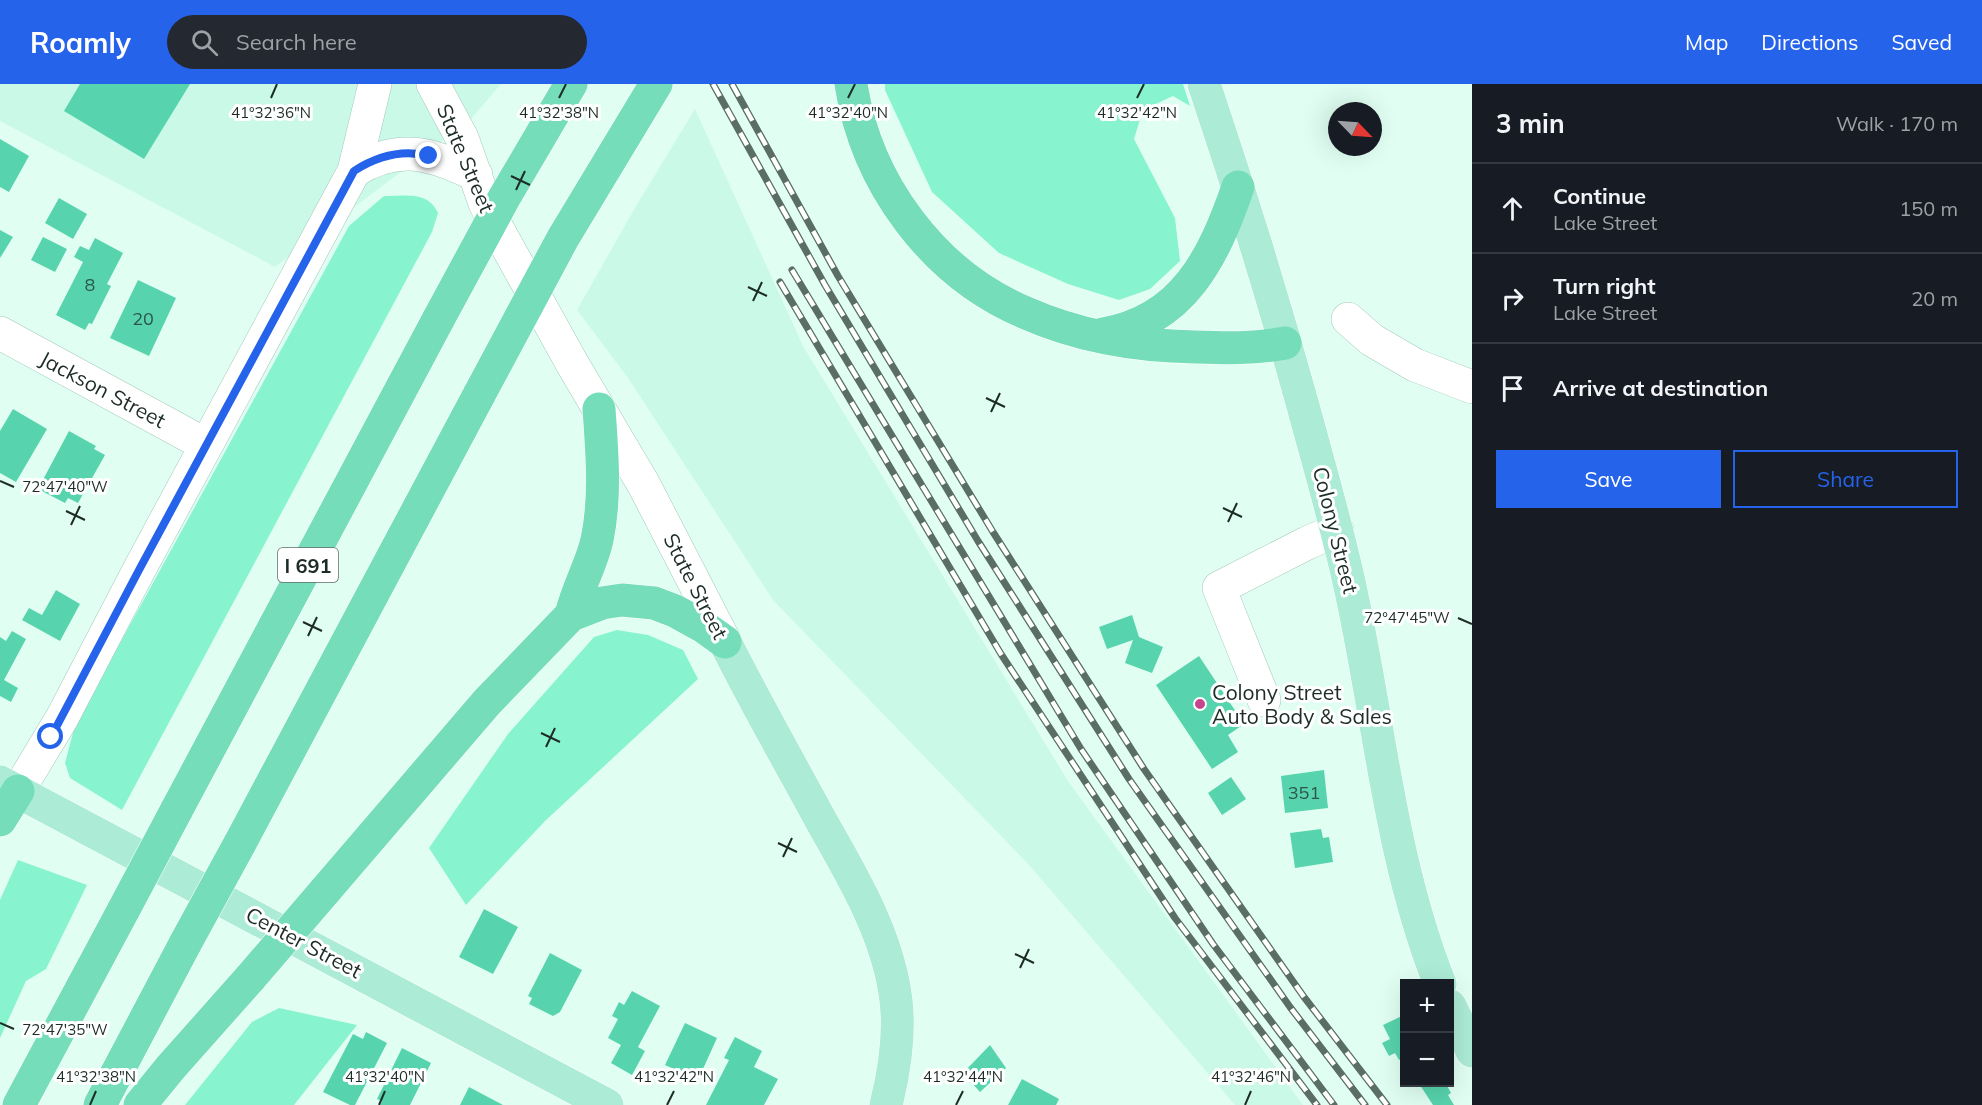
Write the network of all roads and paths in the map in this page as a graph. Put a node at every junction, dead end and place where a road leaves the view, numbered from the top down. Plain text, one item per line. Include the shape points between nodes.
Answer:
1 (375, 84) edge
2 (433, 84) edge
3 (571, 84) edge
4 (656, 84) edge
5 (851, 84) edge
6 (1204, 84) edge
7 (354, 171) junction
8 (476, 175) junction
9 (1238, 187) junction
10 (1348, 319) dead end
11 (0, 333) edge
12 (1098, 335) junction
13 (1285, 343) junction
14 (1472, 387) edge
15 (599, 409) junction
16 (206, 445) junction
17 (1337, 531) junction
18 (570, 615) junction
19 (725, 642) junction
20 (1264, 700) dead end
21 (9, 787) edge
22 (0, 820) edge
23 (1438, 979) edge
24 (1454, 1016) edge
25 (1472, 1051) edge
26 (19, 1105) edge
27 (99, 1105) edge
28 (140, 1105) edge
29 (607, 1105) edge
30 (886, 1105) edge

1 - 7 street
2 - 8 street, State Street via 462,138
3 - 26 highway, I 691, bridge via 439,318
4 - 27 highway, bridge via 574,218
5 - 12 highway via 863,134 879,173 910,222 941,256 1014,308
6 - 9 main road, Colony Street
7 - 8 street via 377,159 407,153 438,158
7 - 16 street
8 - 15 street, State Street via 497,228
9 - 12 highway via 1215,243 1186,291 1144,321
9 - 13 main road, Colony Street
10 - 14 street via 1372,340 1415,365
11 - 16 street, Jackson Street
12 - 13 highway via 1179,347 1252,348
13 - 17 main road, Colony Street
15 - 18 highway via 600,524 592,558
15 - 19 street, State Street via 644,485
16 - 21 street via 62,718
17 - 20 street via 1219,588
17 - 23 main road, Colony Street via 1405,872
18 - 19 highway via 613,601 654,603
18 - 28 highway, bridge via 487,702
19 - 30 main road, State Street via 845,864 887,960 895,991 897,1024
21 - 22 highway
21 - 29 main road, Center Street
24 - 25 main road

